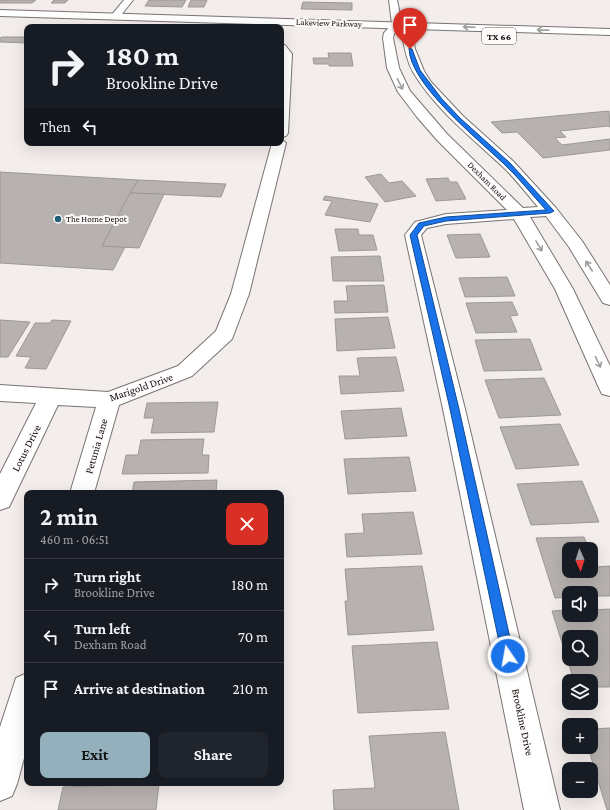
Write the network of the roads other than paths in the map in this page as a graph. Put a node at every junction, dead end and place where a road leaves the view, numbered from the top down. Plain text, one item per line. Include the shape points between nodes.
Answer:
1 (129, 0) edge
2 (393, 0) edge
3 (0, 13) edge
4 (111, 20) junction
5 (0, 21) edge
6 (174, 24) edge
7 (236, 24) edge
8 (284, 26) edge
9 (284, 29) edge
10 (393, 29) junction
11 (610, 32) edge
12 (407, 33) junction
13 (610, 40) edge
14 (284, 50) edge
15 (284, 94) edge
16 (278, 146) edge
17 (550, 211) junction
18 (519, 213) junction
19 (610, 299) edge
20 (610, 388) edge
21 (0, 393) edge
22 (51, 396) junction
23 (109, 400) junction
24 (83, 490) edge
25 (0, 499) edge
26 (24, 700) edge
27 (0, 784) edge
28 (542, 810) edge

1 - 4 street
2 - 10 street, Dexham Road
3 - 4 street, Lakeview Parkway / TX 66
4 - 5 street, Lakeview Parkway / TX 66
4 - 6 street, Lakeview Parkway / TX 66
4 - 7 street, Lakeview Parkway / TX 66
8 - 10 street, Lakeview Parkway / TX 66
9 - 10 street, Lakeview Parkway / TX 66
11 -> 10 street, Lakeview Parkway / TX 66
10 - 12 street, Lakeview Parkway / TX 66
10 -> 18 street, Dexham Road via 388,38 393,68 404,92 442,137
12 - 13 street, Lakeview Parkway / TX 66
12 - 17 street via 418,71 427,84 458,119 508,164
14 - 15 street via 287,54
16 - 23 street, Marigold Drive via 240,294 225,334 185,371
17 - 18 street, Brookline Drive
19 -> 17 street via 576,245
18 -> 20 street, Dexham Road via 564,289
18 - 28 street, Brookline Drive via 446,219 421,225 413,235
21 - 22 street, Marigold Drive
22 - 23 street, Marigold Drive
22 - 25 street, Lotus Drive
23 - 24 street, Petunia Lane
26 - 27 street

